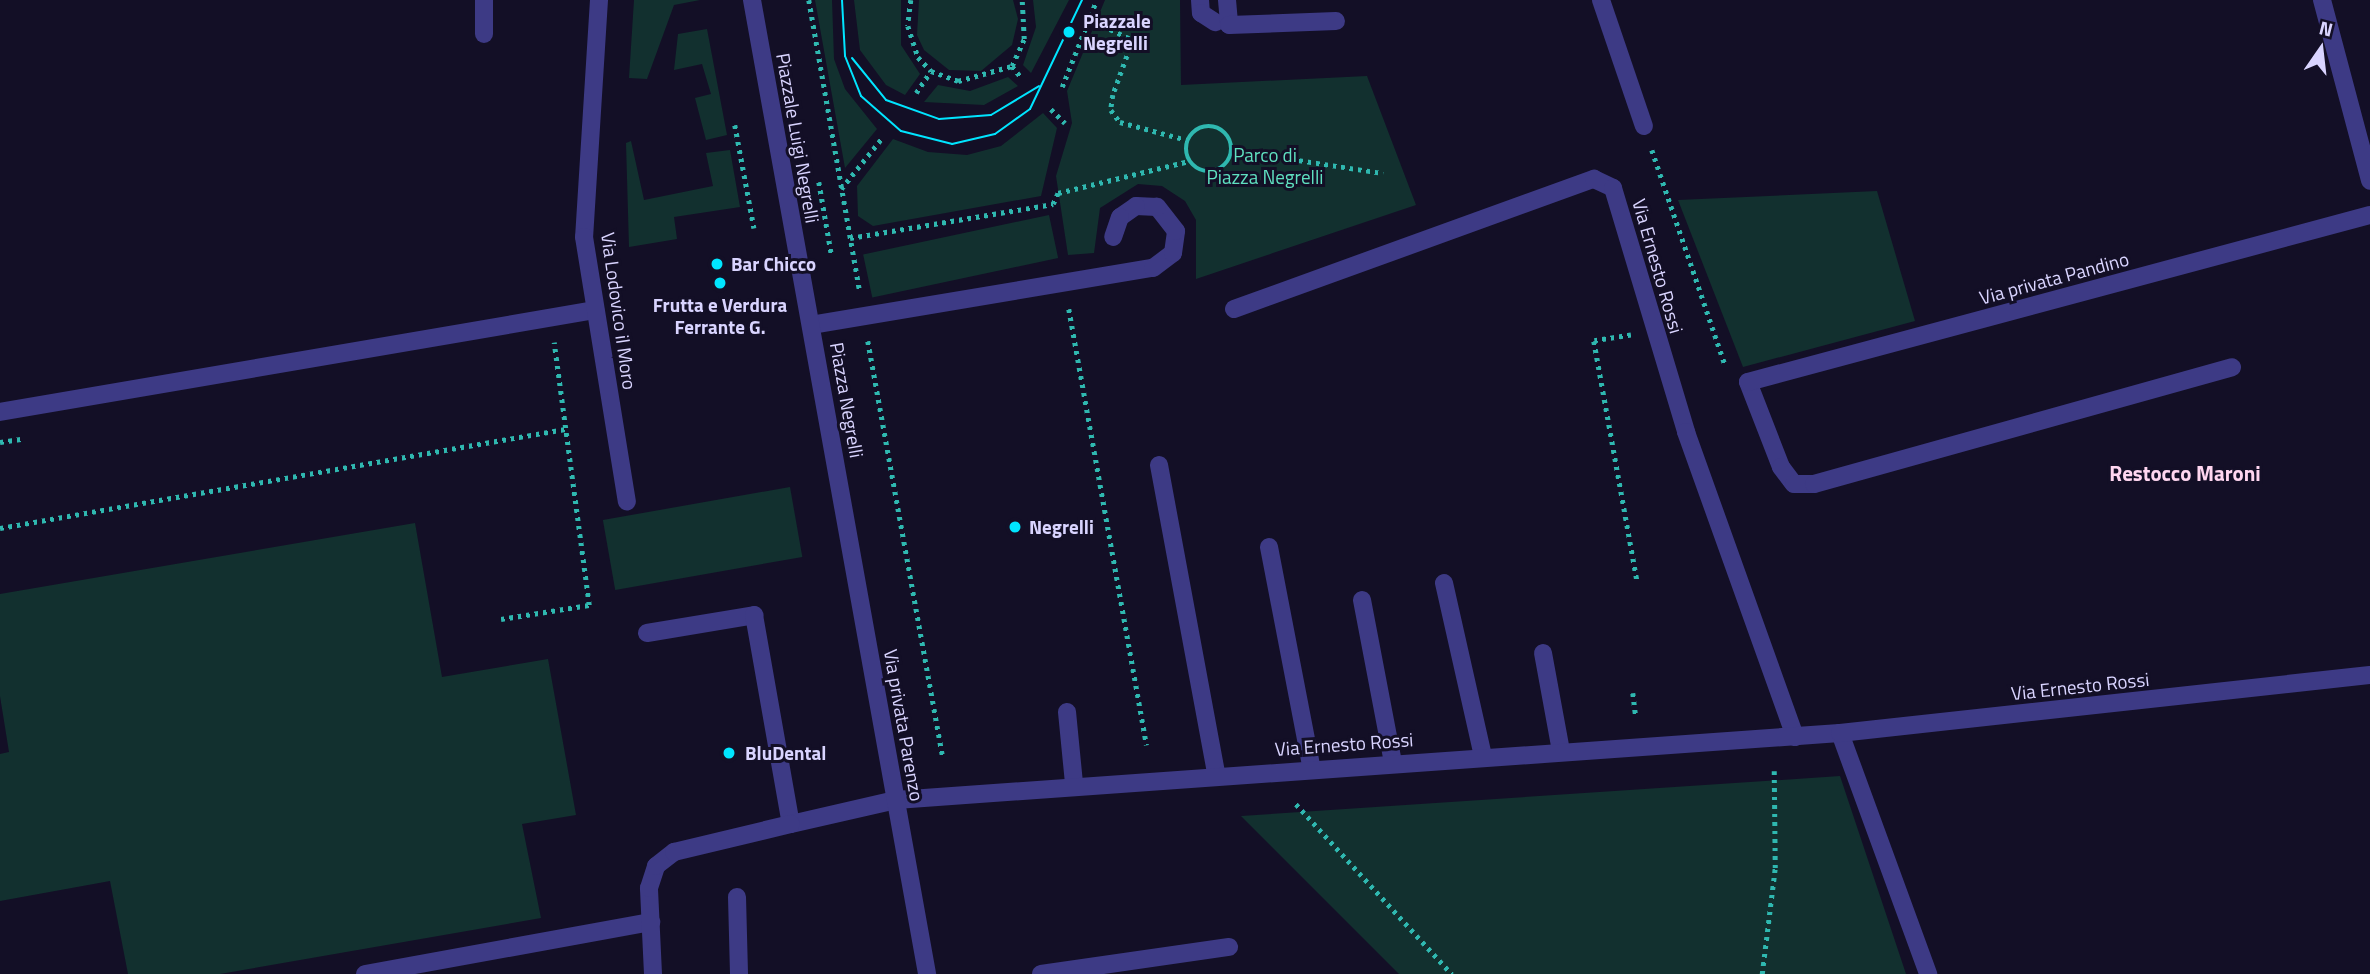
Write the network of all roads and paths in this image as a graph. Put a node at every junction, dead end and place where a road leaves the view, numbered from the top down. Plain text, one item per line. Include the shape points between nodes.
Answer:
1 (484, 0) edge
2 (598, 0) edge
3 (752, 0) edge
4 (809, 0) edge
5 (911, 0) edge
6 (1022, 0) edge
7 (1200, 0) edge
8 (1227, 0) edge
9 (1601, 0) edge
10 (2322, 0) edge
11 (1095, 4) dead end
12 (1336, 20) dead end
13 (1095, 22) dead end
14 (1215, 22) dead end
15 (484, 34) dead end
16 (1012, 66) junction
17 (931, 71) junction
18 (1021, 77) dead end
19 (1062, 87) dead end
20 (916, 93) dead end
21 (1051, 109) dead end
22 (1065, 123) dead end
23 (735, 125) dead end
24 (1644, 126) joint
25 (882, 138) dead end
26 (1187, 140) junction
27 (1232, 150) junction
28 (1189, 161) junction
29 (1383, 173) dead end
30 (2370, 181) edge
31 (819, 183) dead end
32 (841, 190) junction
33 (2370, 215) edge
34 (754, 228) dead end
35 (1113, 237) dead end
36 (850, 238) junction
37 (832, 257) dead end
38 (1065, 281) junction
39 (1234, 309) dead end
40 (595, 310) junction
41 (864, 314) junction
42 (565, 316) junction
43 (811, 325) junction
44 (1655, 331) junction
45 (2232, 367) dead end
46 (1748, 382) junction
47 (0, 411) edge
48 (565, 429) junction
49 (1159, 465) dead end
50 (841, 484) joint
51 (627, 502) dead end
52 (0, 528) edge
53 (1269, 547) dead end
54 (1637, 580) dead end
55 (1444, 583) dead end
56 (1362, 600) dead end
57 (500, 619) dead end
58 (647, 633) dead end
59 (1543, 653) dead end
60 (2370, 676) edge
61 (1633, 693) dead end
62 (1067, 712) dead end
63 (1636, 716) dead end
64 (1840, 733) junction
65 (1795, 737) junction
66 (1146, 745) dead end
67 (1562, 751) junction
68 (1483, 756) junction
69 (943, 757) dead end
70 (1393, 762) junction
71 (1311, 766) junction
72 (1774, 771) dead end
73 (1216, 774) junction
74 (1074, 783) junction
75 (896, 800) junction
76 (1296, 804) dead end
77 (791, 824) junction
78 (737, 897) dead end
79 (651, 922) junction
80 (1229, 947) dead end
81 (365, 974) edge
82 (653, 974) edge
83 (739, 974) edge
84 (927, 974) edge
85 (1041, 974) edge
86 (1452, 974) edge
87 (1762, 974) edge
88 (1928, 974) edge

1 - 15 street
2 - 40 street, Via Lodovico il Moro via 584,237
3 - 43 street, Piazzale Luigi Negrelli
4 - 32 path
5 - 17 path via 911,42
6 - 16 path via 1024,39
7 - 14 street via 1200,13
8 - 12 street via 1228,25
9 - 24 street
10 - 30 street
11 - 19 path
13 - 26 path via 1133,40 1111,110 1121,122
16 - 17 path via 967,80
16 - 18 path
17 - 20 path
21 - 22 path
23 - 34 path
24 - 46 path via 1732,386
25 - 32 path
26 - 27 path via 1198,128 1214,126 1227,135
26 - 28 path
27 - 28 path via 1226,165 1211,172
27 - 29 path
28 - 36 path via 1058,193 1054,204
31 - 37 path
32 - 36 path
33 - 46 street, Via privata Pandino
35 - 38 street via 1120,217 1136,206 1157,207 1176,231 1173,253 1153,268
36 - 41 path
38 - 41 street
38 - 66 path
39 - 44 street, Via Ernesto Rossi via 1594,179 1613,188
40 - 42 street
40 - 51 street, Via Lodovico il Moro
41 - 43 street
41 - 69 path
42 - 47 street
42 - 48 path via 553,346
43 - 50 street, Piazza Negrelli
44 - 54 path via 1594,341
44 - 65 street, Via Ernesto Rossi
45 - 46 street via 1814,484 1794,484 1781,467
48 - 52 path
48 - 57 path via 589,605
49 - 73 street
50 - 75 street, Via privata Parenzo
53 - 71 street
55 - 68 street
56 - 70 street
58 - 77 street via 754,615
59 - 67 street
60 - 64 street, Via Ernesto Rossi
61 - 63 path
62 - 74 street
64 - 65 street, Via Ernesto Rossi
64 - 88 street
65 - 67 street, Via Ernesto Rossi
67 - 68 street, Via Ernesto Rossi
68 - 70 street, Via Ernesto Rossi
70 - 71 street, Via Ernesto Rossi
71 - 73 street, Via Ernesto Rossi
72 - 87 path via 1775,868
73 - 74 street, Via Ernesto Rossi
74 - 75 street, Via Ernesto Rossi
75 - 77 street, Via Ernesto Rossi
75 - 84 street, Via privata Parenzo
76 - 86 path
77 - 79 street, Via Ernesto Rossi via 674,852 656,866
78 - 83 street
79 - 81 street
79 - 82 street, Via Ernesto Rossi
80 - 85 street

